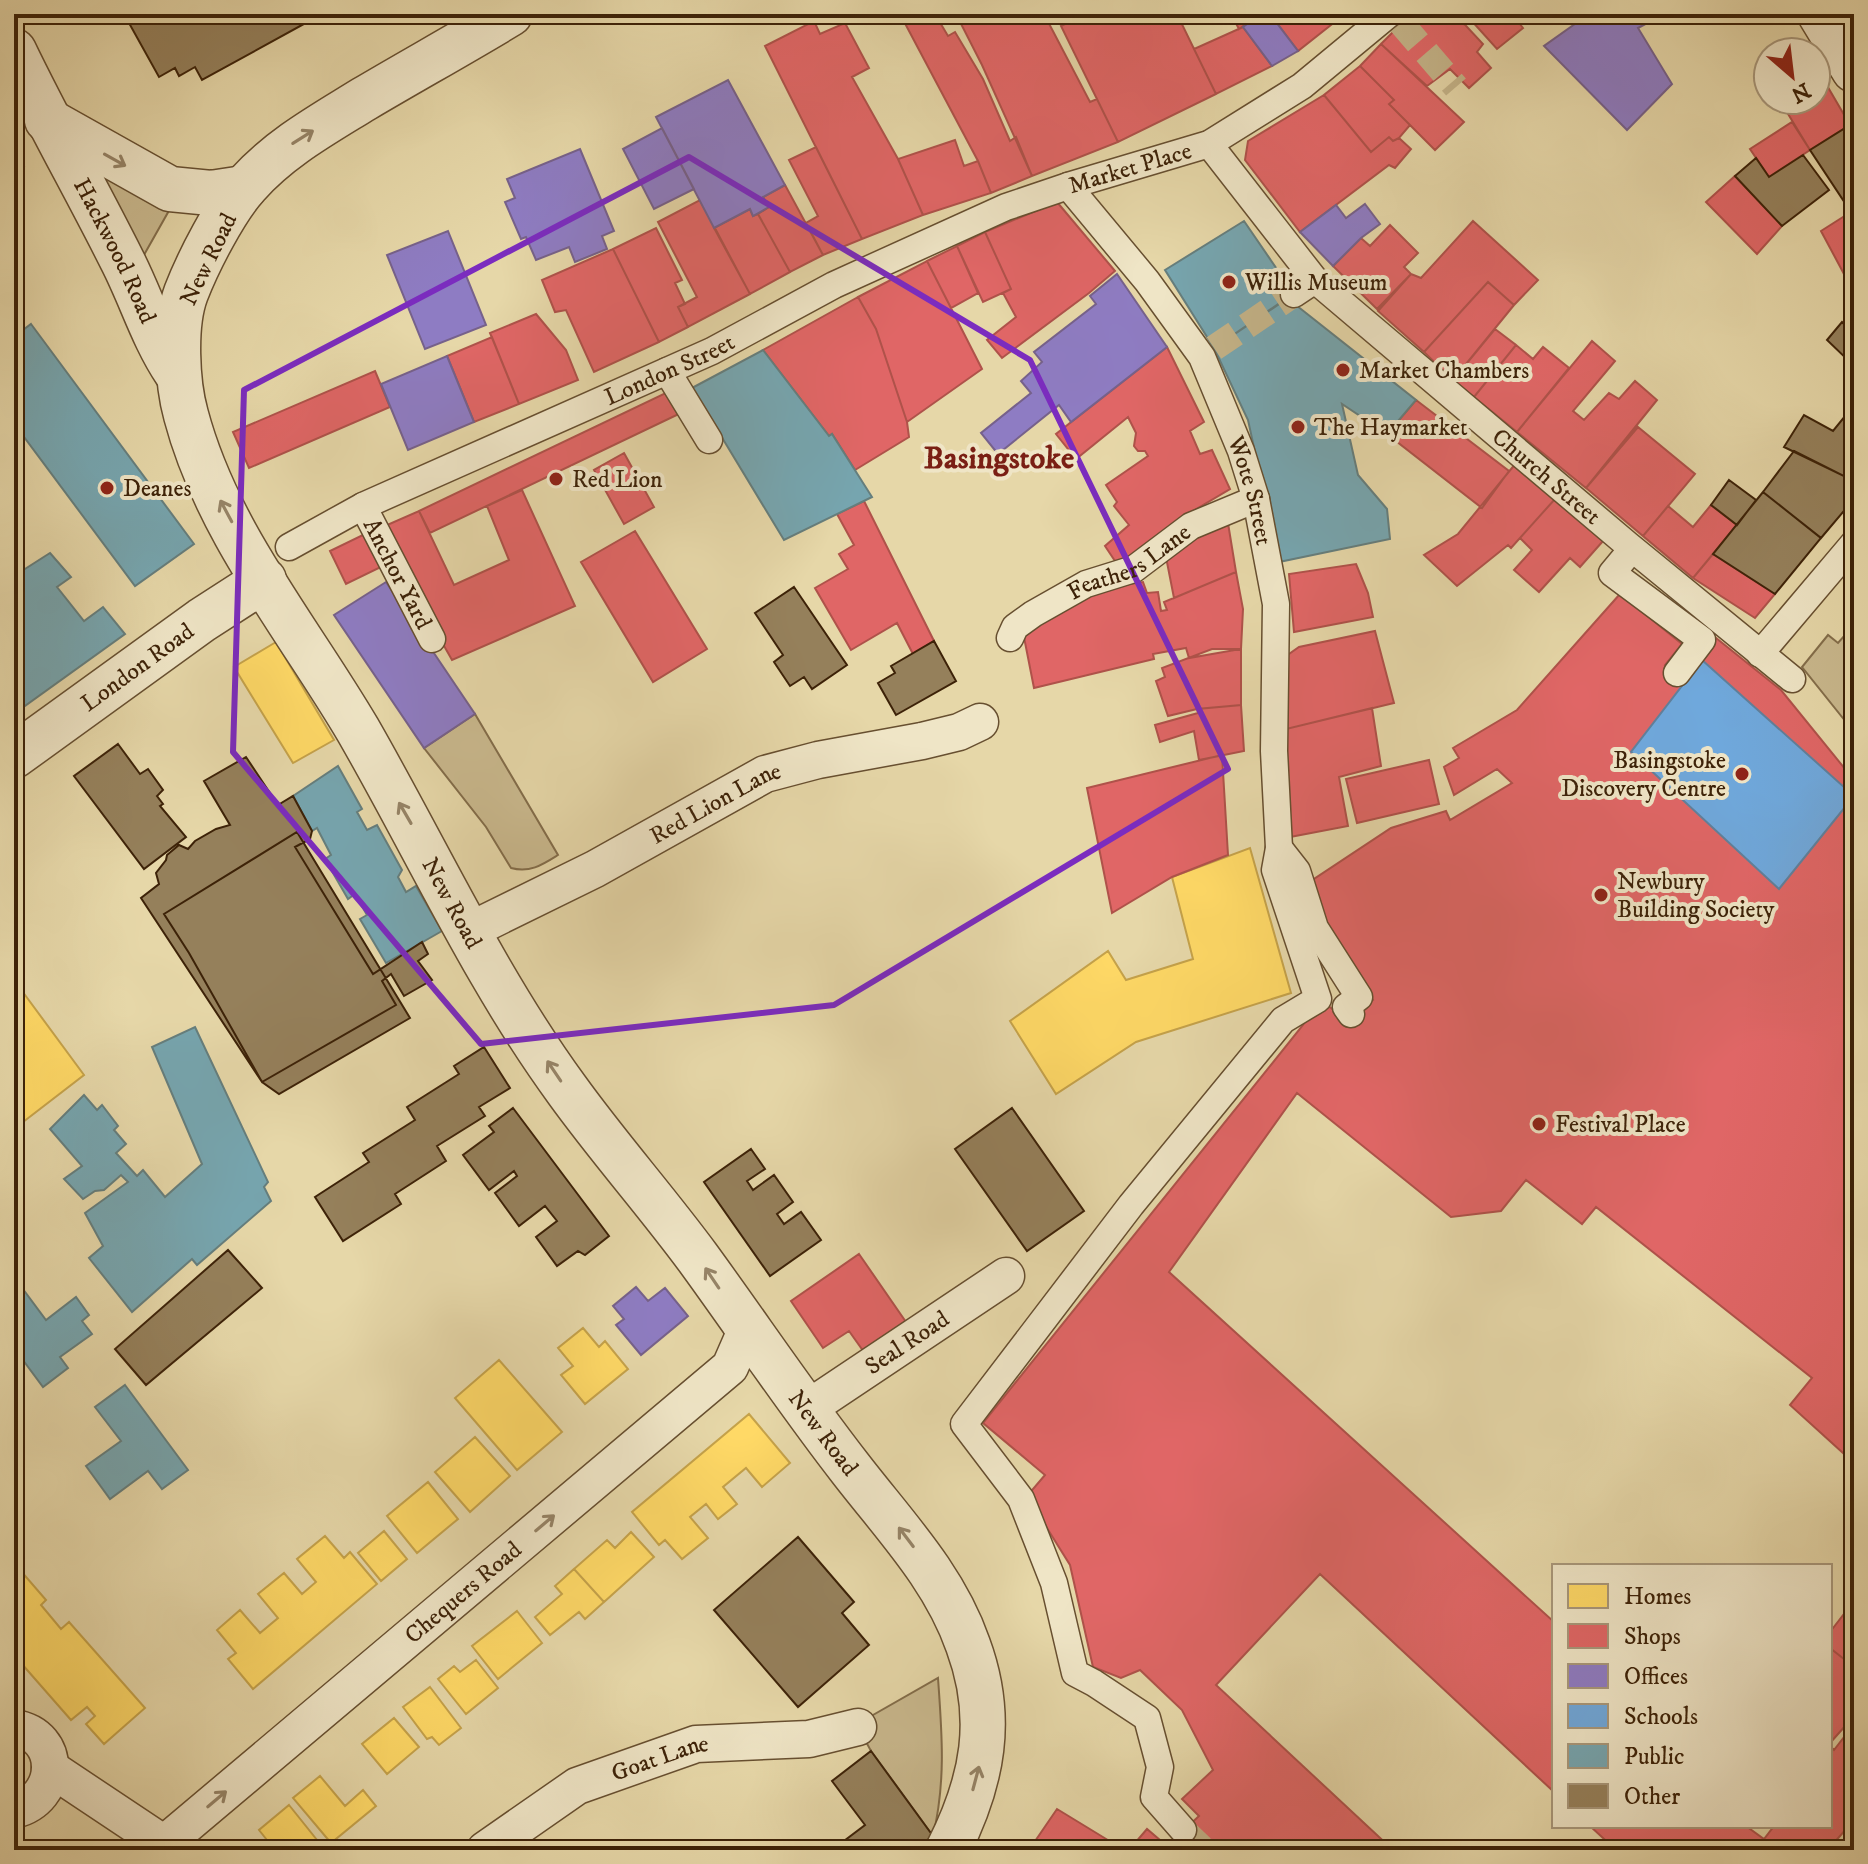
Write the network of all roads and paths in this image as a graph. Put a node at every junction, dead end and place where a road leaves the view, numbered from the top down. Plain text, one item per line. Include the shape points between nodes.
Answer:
1 (510, 14) edge
2 (1820, 14) edge
3 (1394, 17) edge
4 (14, 51) edge
5 (1854, 70) edge
6 (47, 120) junction
7 (1209, 144) junction
8 (244, 188) junction
9 (1059, 189) junction
10 (1261, 210) joint
11 (667, 371) junction
12 (181, 381) junction
13 (709, 440) dead end
14 (1256, 499) junction
15 (363, 506) junction
16 (1854, 543) edge
17 (1632, 549) junction
18 (276, 563) junction
19 (1010, 638) dead end
20 (432, 639) dead end
21 (1760, 654) junction
22 (1677, 673) dead end
23 (1792, 679) dead end
24 (980, 722) dead end
25 (14, 756) edge
26 (1279, 848) junction
27 (469, 931) junction
28 (1351, 1014) dead end
29 (1006, 1276) dead end
30 (740, 1320) junction
31 (807, 1409) junction
32 (858, 1727) dead end
33 (14, 1728) edge
34 (50, 1768) junction
35 (14, 1810) edge
36 (1183, 1830) tunnel mouth
37 (166, 1847) edge
38 (485, 1850) edge
39 (948, 1850) edge

8 -> 1 street, New Road via 293,143
2 - 5 street
3 - 7 street, Market Place via 1302,86
4 - 6 street, Hackwood Road
6 -> 8 street, Hackwood Road via 170,189 211,193
6 - 12 street, Hackwood Road
7 - 9 street, Market Place
7 - 10 street, Market Place
8 - 12 street, New Road via 185,296
9 - 11 street, London Street via 1006,207 834,285
9 - 14 street, Wote Street via 1208,353
10 - 17 street, Church Street via 1304,287
11 - 13 street
11 - 15 street, London Street
18 -> 12 street, New Road via 208,479 184,409
14 - 19 street, Feathers Lane via 1191,526 1134,569 1086,584 1033,614 1015,627
14 - 26 street, Wote Street via 1276,604
15 - 18 street, London Street
15 - 20 street, Anchor Yard
16 - 21 street
17 - 21 street, Church Street
17 - 22 street via 1612,573 1702,640
18 - 25 street, London Road
27 -> 18 street, New Road via 353,721 291,629
21 - 23 street, Church Street
24 - 27 street, Red Lion Lane via 922,741 765,774 595,869
26 - 28 street, Wote Street via 1297,871 1315,928 1359,997 1346,1007
26 - 36 street, Wote Street via 1275,870 1318,999 1283,1020 1131,1205 964,1424 1021,1499 1054,1583 1075,1673 1147,1718 1160,1767 1154,1797
30 -> 27 street, New Road via 566,1090 500,991
29 - 31 street, Seal Road
30 - 31 street, New Road
37 -> 30 street, Chequers Road via 730,1367 744,1335
39 -> 31 street, New Road via 971,1798 984,1735 984,1706 967,1641 924,1562
32 - 38 street, Goat Lane via 809,1739 696,1744 577,1786
33 - 34 street via 42,1744
34 - 35 street via 43,1793
34 - 37 street

